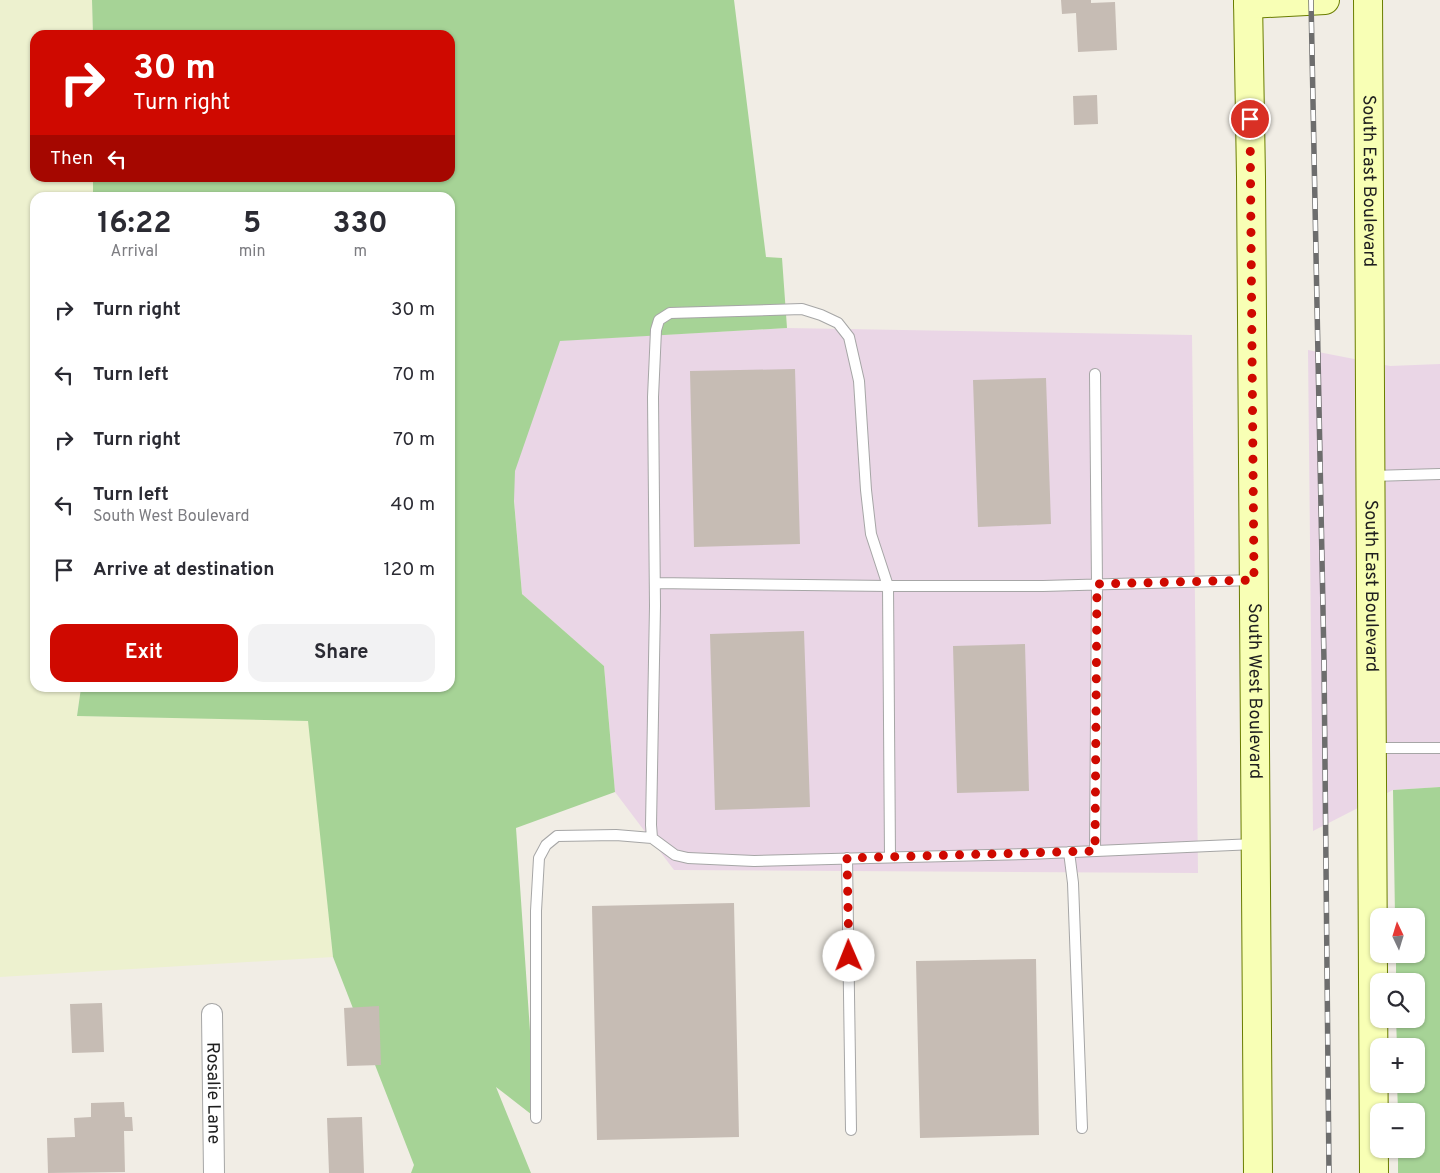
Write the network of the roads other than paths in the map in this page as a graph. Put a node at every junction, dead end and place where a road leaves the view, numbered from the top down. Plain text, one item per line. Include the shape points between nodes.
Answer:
1 (1325, 0) edge
2 (1368, 0) edge
3 (1248, 2) edge
4 (1096, 374) dead end
5 (1440, 474) edge
6 (1371, 476) junction
7 (1254, 580) junction
8 (655, 583) junction
9 (1097, 584) junction
10 (888, 586) junction
11 (1373, 748) junction
12 (1440, 748) edge
13 (652, 838) junction
14 (1256, 844) junction
15 (1095, 851) junction
16 (1069, 852) junction
17 (890, 857) junction
18 (847, 858) junction
19 (212, 1014) dead end
20 (536, 1118) dead end
21 (1082, 1128) dead end
22 (852, 1130) dead end
23 (214, 1173) edge
24 (1258, 1173) edge
25 (1374, 1173) edge

1 - 3 main road
2 - 6 main road, South East Boulevard
3 - 7 main road, South West Boulevard
4 - 9 lane
5 - 6 lane
6 - 11 main road, South East Boulevard
7 - 9 lane
7 - 14 main road, South West Boulevard
8 - 10 lane
8 - 10 lane via 653,397 658,320 670,312 802,309 838,323 849,337 859,381 871,534
8 - 13 lane
9 - 10 lane
9 - 15 lane
10 - 17 lane
11 - 12 lane
11 - 25 main road, South East Boulevard
13 - 18 lane via 675,855 688,858
13 - 20 lane via 557,836 546,845 540,858 536,911
14 - 15 lane
14 - 24 main road, South West Boulevard
15 - 16 lane
16 - 17 lane
16 - 21 lane via 1073,883
17 - 18 lane
18 - 22 lane
19 - 23 street, Rosalie Lane

